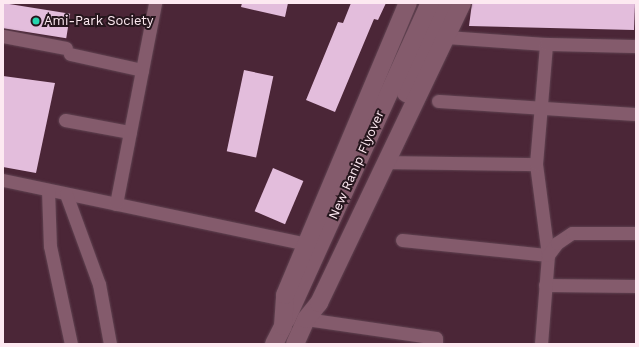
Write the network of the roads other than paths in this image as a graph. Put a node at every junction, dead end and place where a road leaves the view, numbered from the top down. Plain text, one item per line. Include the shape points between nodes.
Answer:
1 (408, 3) edge
2 (430, 3) edge
3 (447, 3) edge
4 (462, 3) edge
5 (151, 4) edge
6 (3, 36) edge
7 (446, 37) junction
8 (546, 44) junction
9 (636, 46) edge
10 (142, 70) junction
11 (438, 101) dead end
12 (541, 108) junction
13 (636, 114) edge
14 (65, 120) dead end
15 (130, 132) junction
16 (386, 162) junction
17 (536, 164) junction
18 (3, 180) edge
19 (48, 190) junction
20 (66, 194) junction
21 (116, 204) junction
22 (636, 233) edge
23 (402, 240) dead end
24 (306, 244) junction
25 (548, 255) junction
26 (545, 285) junction
27 (636, 286) edge
28 (308, 294) junction
29 (306, 319) junction
30 (282, 326) junction
31 (71, 344) edge
32 (110, 344) edge
33 (274, 344) edge
34 (294, 344) edge
35 (436, 344) edge
36 (541, 344) edge

1 - 24 main road
2 - 28 main road, New Ranip Flyover
3 - 28 main road, New Ranip Flyover
4 - 7 main road
5 - 10 street
6 - 10 street
7 - 8 street
7 - 16 main road
8 - 9 street
8 - 12 street
10 - 15 street
11 - 12 street
12 - 13 street
12 - 17 street
14 - 15 street
15 - 21 street
16 - 17 street
16 - 29 main road via 319,303
17 - 25 street
18 - 19 street
19 - 20 street
19 - 31 street via 50,246
20 - 21 street
20 - 32 street via 99,284
21 - 24 street
22 - 25 street via 572,233 556,243
23 - 25 street
24 - 30 main road via 285,294
25 - 26 street
26 - 27 street
26 - 36 street
28 - 29 main road, New Ranip Flyover
28 - 30 main road, New Ranip Flyover
29 - 34 main road
29 - 35 street via 436,338
30 - 33 main road

